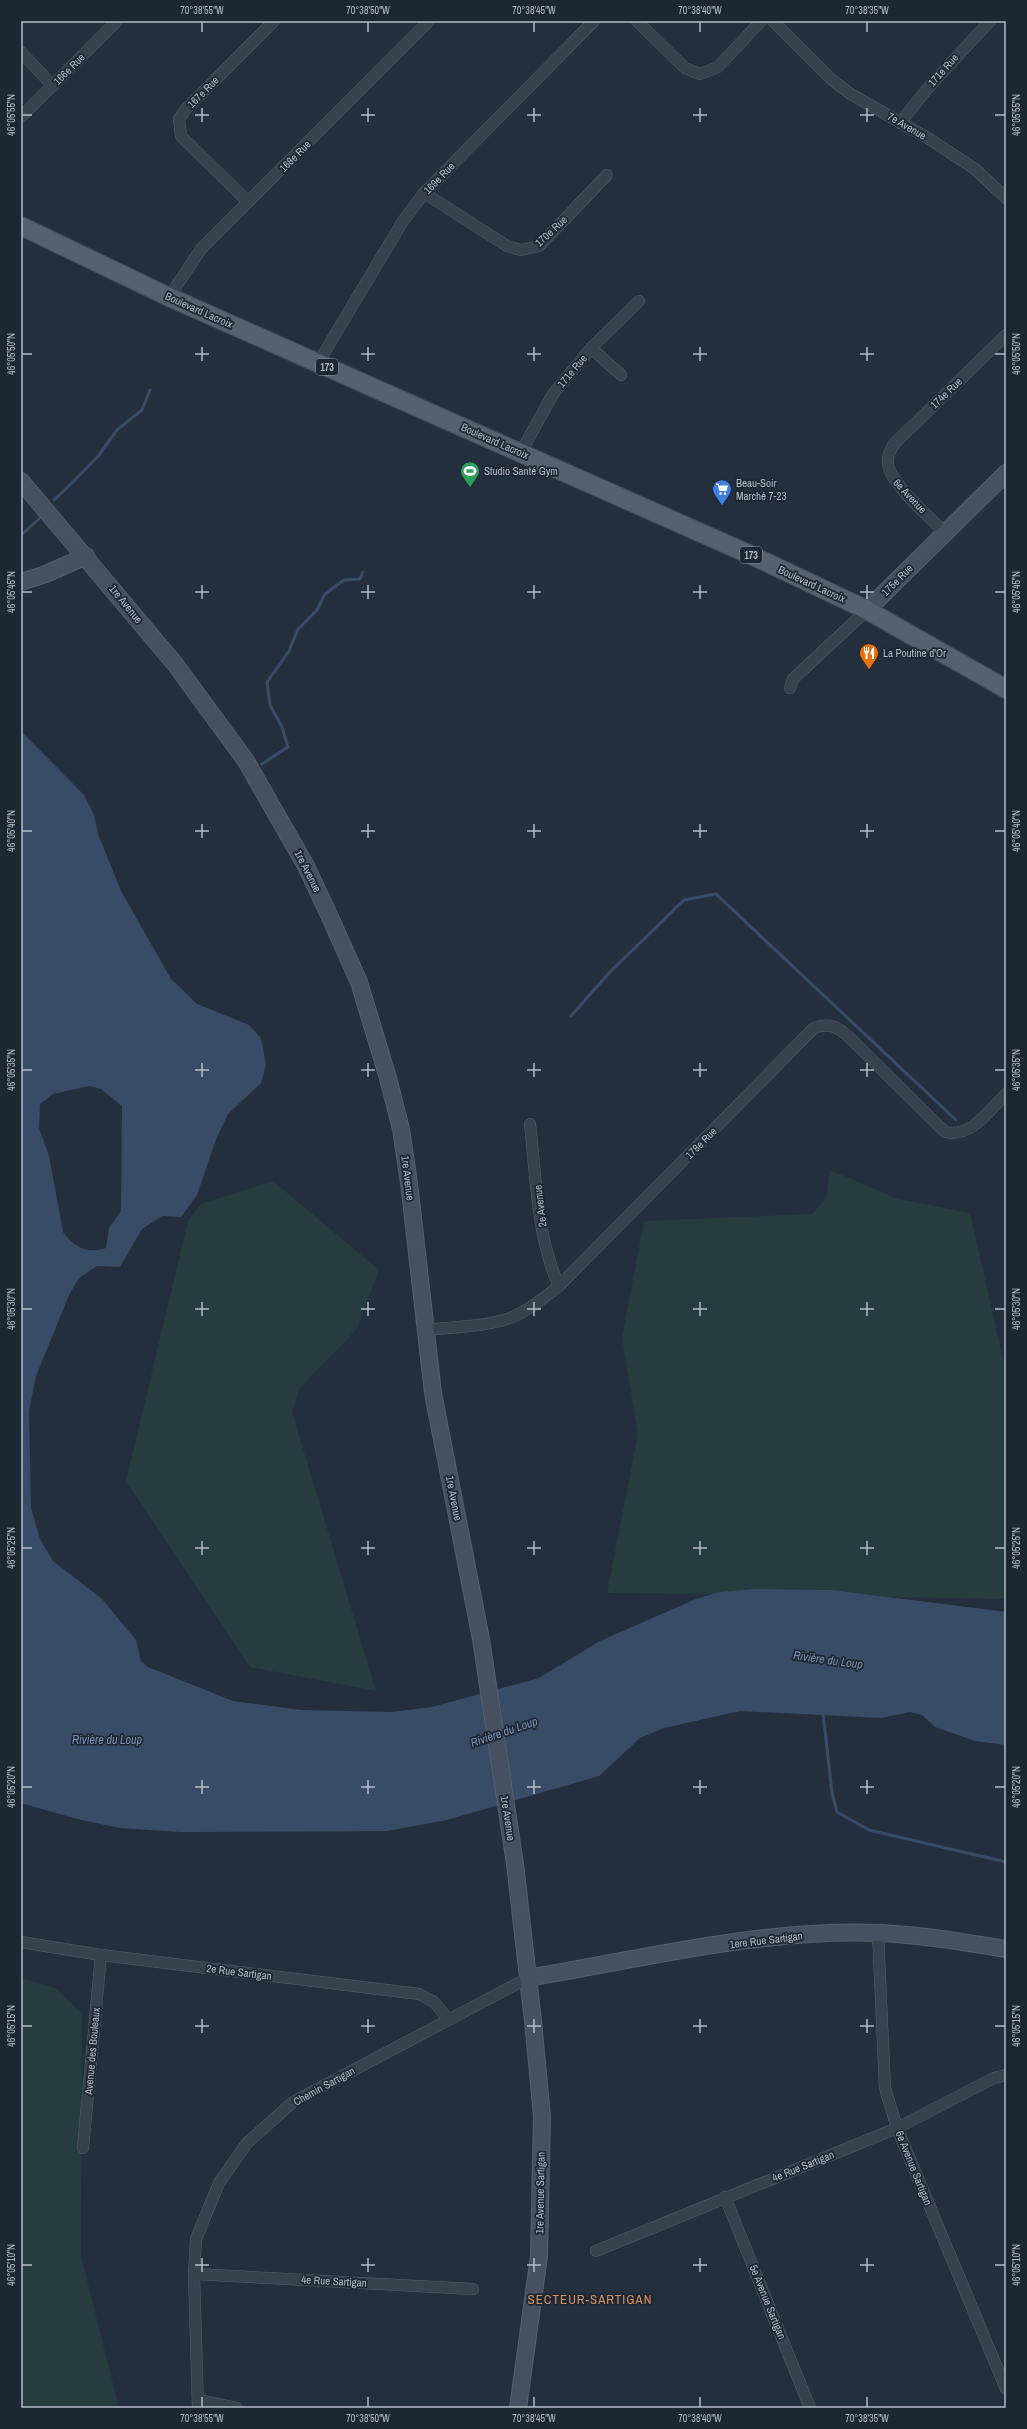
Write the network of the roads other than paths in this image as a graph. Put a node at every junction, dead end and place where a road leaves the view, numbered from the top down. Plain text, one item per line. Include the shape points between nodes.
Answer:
1 (117, 21) edge
2 (274, 21) edge
3 (429, 21) edge
4 (594, 21) edge
5 (637, 21) edge
6 (762, 21) edge
7 (773, 21) edge
8 (990, 21) edge
9 (21, 52) edge
10 (53, 86) junction
11 (21, 117) edge
12 (900, 122) junction
13 (607, 176) dead end
14 (424, 193) junction
15 (1006, 198) edge
16 (248, 202) junction
17 (21, 226) edge
18 (169, 297) junction
19 (638, 301) dead end
20 (1006, 335) edge
21 (591, 348) junction
22 (318, 363) junction
23 (621, 375) dead end
24 (521, 452) junction
25 (889, 453) joint
26 (1006, 473) edge
27 (21, 481) edge
28 (945, 533) junction
29 (86, 556) junction
30 (21, 582) edge
31 (867, 610) junction
32 (790, 688) dead end
33 (1006, 689) edge
34 (1006, 1094) edge
35 (530, 1124) dead end
36 (559, 1286) junction
37 (425, 1330) junction
38 (878, 1933) junction
39 (21, 1942) edge
40 (1006, 1949) edge
41 (101, 1955) junction
42 (528, 1978) junction
43 (448, 2019) junction
44 (1006, 2075) edge
45 (897, 2128) junction
46 (83, 2148) dead end
47 (725, 2197) junction
48 (596, 2251) dead end
49 (194, 2274) junction
50 (473, 2289) dead end
51 (1006, 2389) edge
52 (198, 2404) edge
53 (237, 2408) edge
54 (518, 2408) edge
55 (810, 2408) edge

1 - 10 street, 166e Rue
2 - 16 street, 167e Rue via 179,119 181,136
3 - 16 street, 168e Rue
4 - 14 street, 169e Rue
5 - 6 street via 685,68 700,74 718,67
7 - 12 street, 7e Avenue via 830,78 849,93
8 - 12 street, 171e Rue
9 - 10 street
10 - 11 street, 166e Rue
12 - 15 street, 7e Avenue via 975,170
13 - 14 street, 170e Rue via 539,246 521,250 507,246
14 - 22 street, 169e Rue via 403,221
16 - 18 street, 168e Rue via 201,249
17 - 18 main road, Boulevard Lacroix / 173
18 - 22 main road, Boulevard Lacroix / 173
19 - 21 street, 171e Rue
20 - 25 street, 174e Rue via 894,444
21 - 23 street
21 - 24 street, 171e Rue via 553,394
22 - 24 main road, Boulevard Lacroix / 173
24 - 31 main road, Boulevard Lacroix / 173
25 - 28 street, 6e Avenue via 888,465 893,478
26 - 28 main road, 175e Rue
27 - 29 main road, 1re Avenue
28 - 31 main road, 175e Rue
29 - 30 main road
29 - 37 main road, 1re Avenue via 175,664 246,761 306,866 347,956 369,1014 401,1129
31 - 32 street, 175e Rue via 793,679
31 - 33 main road, Boulevard Lacroix / 173
34 - 36 street, 178e Rue via 972,1128 956,1134 945,1132 836,1026 825,1024 814,1028
35 - 36 street, 2e Avenue via 544,1244 549,1265
36 - 37 street, 178e Rue via 507,1319
37 - 42 main road, 1re Avenue via 433,1393 481,1639 515,1864
38 - 40 main road, 1ere Rue Sartigan via 938,1937
38 - 42 main road, 1ere Rue Sartigan via 805,1935 734,1943
38 - 45 street, 6e Avenue Sartigan via 885,2088
39 - 41 street, 2e Rue Sartigan
41 - 43 street, 2e Rue Sartigan via 419,1994 434,2002
41 - 46 street, Avenue des Bouleaux
42 - 43 street, Chemin Sartigan
42 - 54 main road, 1re Avenue Sartigan via 542,2116 540,2256
43 - 49 street, Chemin Sartigan via 293,2102 247,2142 219,2183 196,2239
44 - 45 street, 4e Rue Sartigan via 994,2078
45 - 47 street, 4e Rue Sartigan
45 - 51 street, 6e Avenue Sartigan
47 - 48 street, 4e Rue Sartigan
47 - 55 street, 5e Avenue Sartigan
49 - 50 street, 4e Rue Sartigan
49 - 52 street, Chemin Sartigan
52 - 53 street

